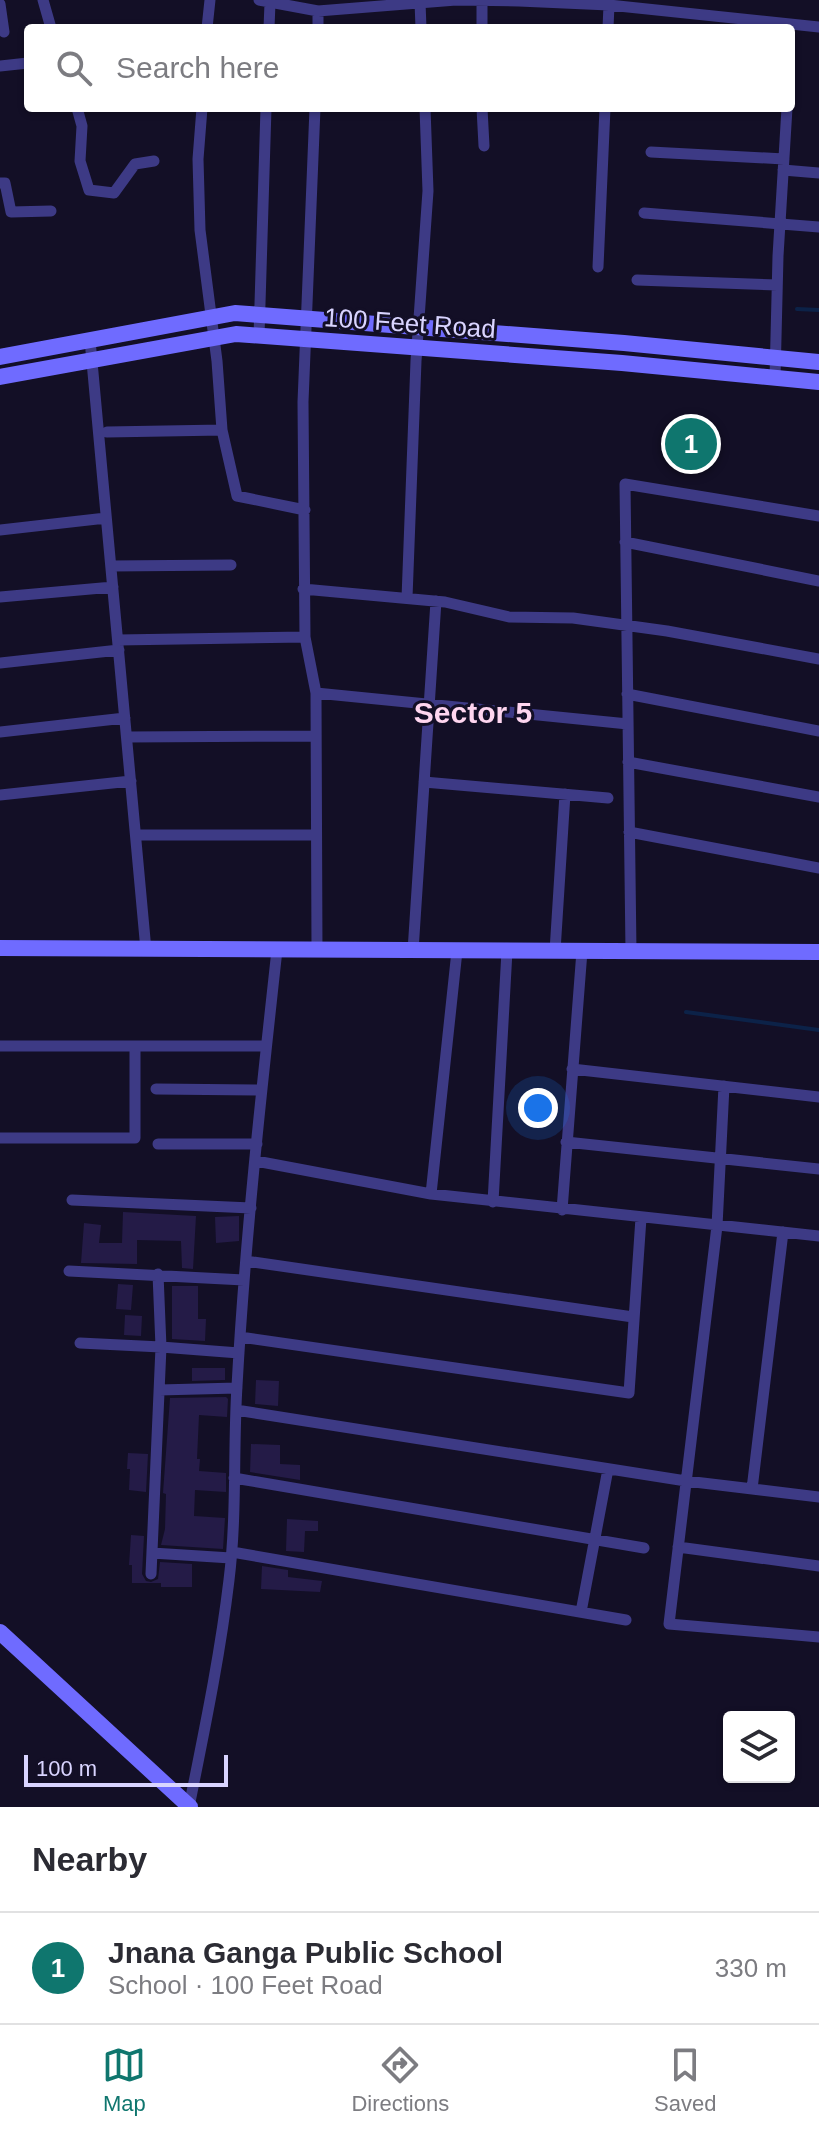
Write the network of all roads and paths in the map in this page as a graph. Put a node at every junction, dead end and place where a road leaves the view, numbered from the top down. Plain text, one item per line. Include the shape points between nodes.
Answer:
1 (43, 0) edge
2 (210, 0) edge
3 (482, 0) edge
4 (264, 2) edge
5 (420, 2) junction
6 (375, 3) edge
7 (602, 3) edge
8 (0, 4) edge
9 (318, 11) junction
10 (50, 24) edge
11 (207, 24) edge
12 (268, 24) edge
13 (318, 24) edge
14 (421, 24) edge
15 (482, 24) edge
16 (607, 24) edge
17 (755, 24) edge
18 (819, 27) edge
19 (795, 29) edge
20 (4, 32) dead end
21 (24, 63) edge
22 (0, 66) edge
23 (78, 112) edge
24 (202, 112) edge
25 (266, 112) edge
26 (315, 112) edge
27 (425, 112) edge
28 (482, 112) edge
29 (605, 112) edge
30 (787, 112) edge
31 (484, 146) dead end
32 (651, 152) dead end
33 (154, 161) dead end
34 (784, 165) junction
35 (819, 173) edge
36 (0, 183) edge
37 (51, 211) dead end
38 (644, 213) dead end
39 (780, 224) junction
40 (819, 227) edge
41 (598, 267) dead end
42 (637, 280) dead end
43 (777, 285) junction
44 (260, 315) junction
45 (211, 318) junction
46 (308, 319) junction
47 (418, 327) junction
48 (259, 336) junction
49 (214, 338) junction
50 (307, 339) junction
51 (90, 340) junction
52 (417, 348) junction
53 (0, 357) edge
54 (775, 357) junction
55 (92, 360) junction
56 (819, 362) edge
57 (0, 377) edge
58 (775, 378) junction
59 (819, 382) edge
60 (222, 430) junction
61 (107, 432) dead end
62 (305, 510) junction
63 (819, 516) edge
64 (106, 518) junction
65 (0, 530) edge
66 (625, 542) junction
67 (231, 565) dead end
68 (111, 566) junction
69 (819, 581) edge
70 (113, 587) junction
71 (303, 589) junction
72 (0, 597) edge
73 (407, 598) junction
74 (436, 601) junction
75 (626, 625) junction
76 (305, 637) junction
77 (118, 645) junction
78 (819, 659) edge
79 (0, 663) edge
80 (316, 693) junction
81 (627, 694) junction
82 (429, 705) junction
83 (125, 718) junction
84 (628, 724) junction
85 (819, 731) edge
86 (0, 732) edge
87 (316, 736) junction
88 (127, 737) junction
89 (628, 762) junction
90 (131, 781) junction
91 (424, 782) junction
92 (565, 794) junction
93 (0, 795) edge
94 (819, 797) edge
95 (608, 798) dead end
96 (629, 832) junction
97 (136, 835) junction
98 (316, 835) junction
99 (819, 868) edge
100 (0, 948) edge
101 (146, 950) junction
102 (277, 950) junction
103 (317, 951) junction
104 (413, 951) junction
105 (457, 951) junction
106 (507, 951) junction
107 (555, 951) junction
108 (582, 951) junction
109 (631, 951) junction
110 (819, 952) edge
111 (0, 1046) edge
112 (135, 1046) junction
113 (266, 1046) junction
114 (572, 1069) junction
115 (724, 1086) junction
116 (156, 1089) dead end
117 (261, 1090) junction
118 (819, 1097) edge
119 (0, 1138) edge
120 (566, 1142) junction
121 (158, 1144) dead end
122 (257, 1144) junction
123 (720, 1159) junction
124 (256, 1161) junction
125 (819, 1169) edge
126 (431, 1194) junction
127 (72, 1200) dead end
128 (493, 1202) junction
129 (251, 1208) junction
130 (562, 1210) junction
131 (641, 1218) junction
132 (717, 1226) junction
133 (783, 1232) junction
134 (819, 1236) edge
135 (246, 1261) junction
136 (69, 1271) dead end
137 (158, 1274) junction
138 (244, 1280) junction
139 (633, 1317) junction
140 (240, 1337) junction
141 (80, 1343) dead end
142 (161, 1347) junction
143 (239, 1353) junction
144 (237, 1388) junction
145 (159, 1390) junction
146 (236, 1410) junction
147 (608, 1469) junction
148 (234, 1478) junction
149 (686, 1481) junction
150 (752, 1489) junction
151 (819, 1497) edge
152 (595, 1539) junction
153 (678, 1547) junction
154 (644, 1548) dead end
155 (152, 1553) junction
156 (232, 1555) junction
157 (819, 1566) edge
158 (151, 1574) dead end
159 (581, 1612) junction
160 (626, 1620) dead end
161 (0, 1632) edge
162 (819, 1637) edge
163 (189, 1807) edge

1 - 10 street
2 - 11 street
3 - 5 street
3 - 7 street
3 - 15 street
4 - 9 street
4 - 12 street
5 - 6 street
5 - 14 street
6 - 9 street
7 - 16 street
7 - 17 street
8 - 20 street
9 - 13 street
18 - 19 street
21 - 22 street
23 - 33 street via 80,161 89,190 114,193 135,164
24 - 45 street via 200,230
25 - 44 street
26 - 46 street
27 - 47 street via 428,191
28 - 31 street
29 - 41 street
30 - 34 street
32 - 34 street
34 - 35 street
34 - 39 street
36 - 37 street via 5,183 11,212
38 - 39 street
39 - 40 street
39 - 43 street
42 - 43 street
43 - 54 street
44 - 45 main road, 100 Feet Road
44 - 46 main road, 100 Feet Road
44 - 48 street
45 - 49 street
45 - 51 main road, 100 Feet Road
46 - 47 main road, 100 Feet Road
46 - 50 street
47 - 52 street
47 - 54 main road, 100 Feet Road
48 - 49 main road, 100 Feet Road
48 - 50 main road, 100 Feet Road
49 - 55 main road, 100 Feet Road
49 - 60 street
50 - 52 main road, 100 Feet Road
50 - 62 street
51 - 53 main road, 100 Feet Road
51 - 55 street
52 - 58 main road, 100 Feet Road
52 - 73 street
54 - 56 main road, 100 Feet Road
54 - 58 street
55 - 57 main road, 100 Feet Road
55 - 64 street
58 - 59 main road, 100 Feet Road
60 - 61 street
60 - 62 street via 237,496
62 - 71 street
63 - 66 street via 625,484
64 - 65 street
64 - 68 street
66 - 69 street
66 - 75 street
67 - 68 street
68 - 70 street
70 - 72 street
70 - 77 street
71 - 73 street
71 - 76 street
73 - 74 street
74 - 75 street via 509,617
74 - 82 street
75 - 78 street
75 - 81 street
76 - 77 street
76 - 80 street
77 - 79 street
77 - 83 street
80 - 82 street
80 - 87 street
81 - 84 street
81 - 85 street
82 - 84 street
82 - 91 street
83 - 86 street
83 - 88 street
84 - 89 street
87 - 88 street
87 - 98 street
88 - 90 street
89 - 94 street
89 - 96 street
90 - 93 street
90 - 97 street
91 - 92 street
91 - 104 street
92 - 95 street
92 - 107 street
96 - 99 street
96 - 109 street
97 - 98 street
97 - 101 street
98 - 103 street
100 - 101 main road
101 - 102 main road
102 - 103 main road
102 - 113 street
103 - 104 main road
104 - 105 main road
105 - 106 main road
105 - 126 street
106 - 107 main road
106 - 128 street
107 - 108 main road
108 - 109 main road
108 - 114 street
109 - 110 main road
111 - 112 street
112 - 113 street
112 - 119 street via 135,1138
113 - 117 street
114 - 115 street
114 - 120 street
115 - 118 street
115 - 123 street
116 - 117 street
117 - 122 street
120 - 123 street
120 - 130 street
121 - 122 street
122 - 124 street
123 - 125 street
123 - 132 street
124 - 126 street
124 - 129 street
126 - 128 street
127 - 129 street
128 - 130 street
129 - 135 street
130 - 131 street
131 - 132 street
131 - 139 street
132 - 133 street
132 - 149 street
133 - 134 street
133 - 150 street
135 - 138 street
135 - 139 street
136 - 137 street
137 - 138 street
137 - 142 street
138 - 140 street
139 - 140 street via 629,1393
140 - 143 street
141 - 142 street
142 - 143 street
142 - 145 street
143 - 144 street
144 - 145 street
144 - 146 street
145 - 155 street
146 - 147 street
146 - 148 street
147 - 149 street
147 - 152 street
148 - 152 street
148 - 156 street
149 - 150 street
149 - 153 street
150 - 151 street
152 - 154 street
152 - 159 street
153 - 157 street
153 - 162 street via 669,1624
155 - 156 street
155 - 158 street
156 - 159 street
156 - 163 street via 223,1633
159 - 160 street
161 - 163 main road

